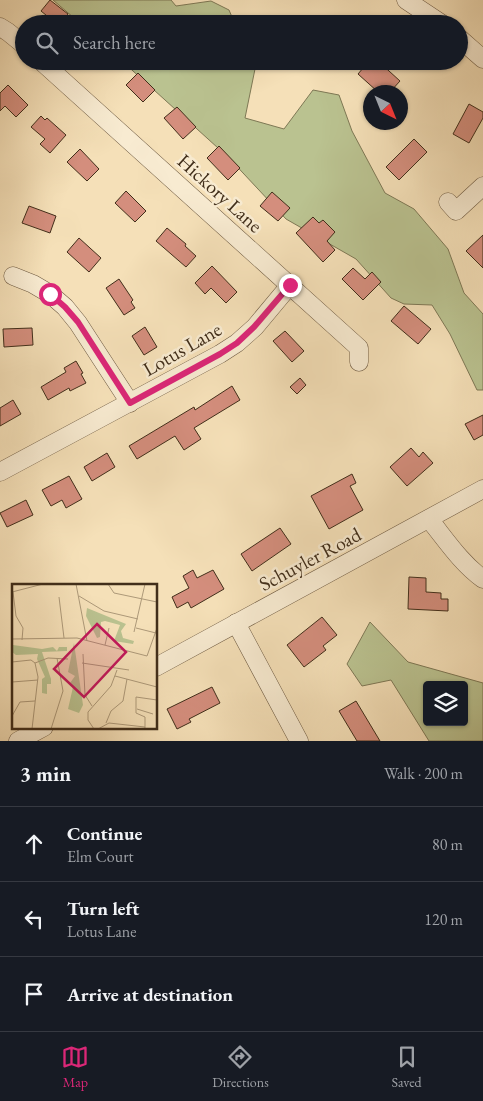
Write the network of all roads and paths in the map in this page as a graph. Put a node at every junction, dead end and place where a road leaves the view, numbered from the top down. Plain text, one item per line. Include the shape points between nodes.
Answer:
1 (406, 0) edge
2 (428, 15) edge
3 (0, 27) edge
4 (15, 38) edge
5 (468, 46) edge
6 (483, 59) edge
7 (51, 70) edge
8 (483, 186) edge
9 (448, 202) dead end
10 (13, 276) dead end
11 (290, 285) junction
12 (359, 362) dead end
13 (130, 403) junction
14 (0, 472) edge
15 (483, 489) edge
16 (429, 518) junction
17 (483, 579) edge
18 (236, 623) junction
19 (158, 666) edge
20 (42, 728) edge
21 (18, 741) edge
22 (300, 741) edge

1 - 2 street
3 - 4 street
5 - 6 street
7 - 11 street, Hickory Lane
8 - 9 street via 456,211
10 - 13 street via 50,294 65,307
11 - 12 street, Hickory Lane via 359,348
11 - 13 street, Lotus Lane via 237,343
13 - 14 street, Lotus Lane
15 - 16 street, Schuyler Road
16 - 17 street via 460,559
16 - 18 street, Schuyler Road
18 - 19 street, Schuyler Road
18 - 22 street
20 - 21 street

